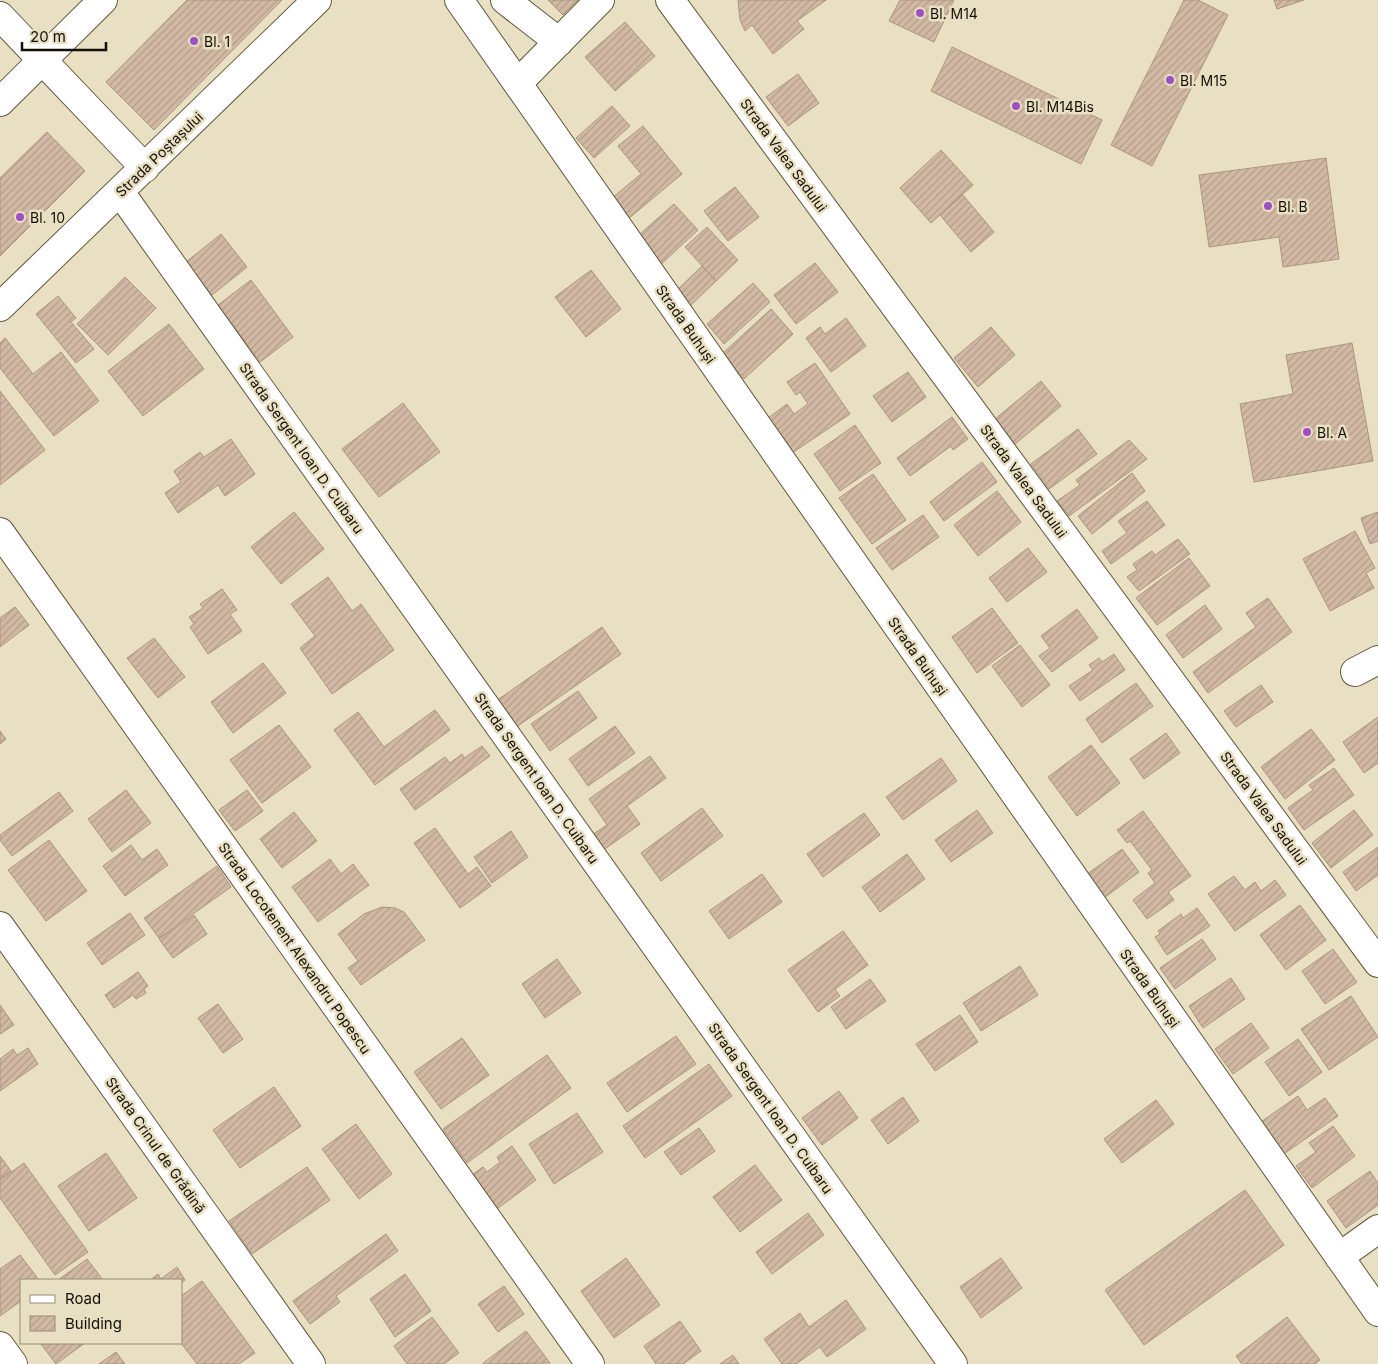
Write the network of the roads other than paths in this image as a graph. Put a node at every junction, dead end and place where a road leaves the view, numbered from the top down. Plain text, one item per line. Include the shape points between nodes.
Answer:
1 (103, 0) edge
2 (317, 0) edge
3 (459, 0) edge
4 (506, 0) edge
5 (600, 0) edge
6 (670, 0) edge
7 (0, 16) edge
8 (559, 42) junction
9 (42, 60) junction
10 (518, 83) junction
11 (0, 102) edge
12 (145, 168) junction
13 (120, 192) junction
14 (0, 307) edge
15 (0, 532) edge
16 (0, 926) edge
17 (1378, 963) edge
18 (1378, 1229) edge
19 (1339, 1257) junction
20 (1378, 1312) edge
21 (0, 1346) edge
22 (13, 1364) edge
23 (311, 1364) edge
24 (590, 1364) edge
25 (953, 1364) edge

1 - 9 street
2 - 12 street, Strada Poștașului
3 - 10 street, Strada Buhuși
4 - 8 street
5 - 8 street
6 - 17 street, Strada Valea Sadului
7 - 9 street
8 - 10 street
9 - 11 street
9 - 12 street
10 - 19 street, Strada Buhuși
12 - 13 street, Strada Poștașului
13 - 14 street, Strada Poștașului
13 - 25 street, Strada Sergent Ioan D. Cuibaru
15 - 24 street, Strada Locotenent Alexandru Popescu
16 - 23 street, Strada Crinul de Grădină
18 - 19 street
19 - 20 street, Strada Buhuși
21 - 22 street

